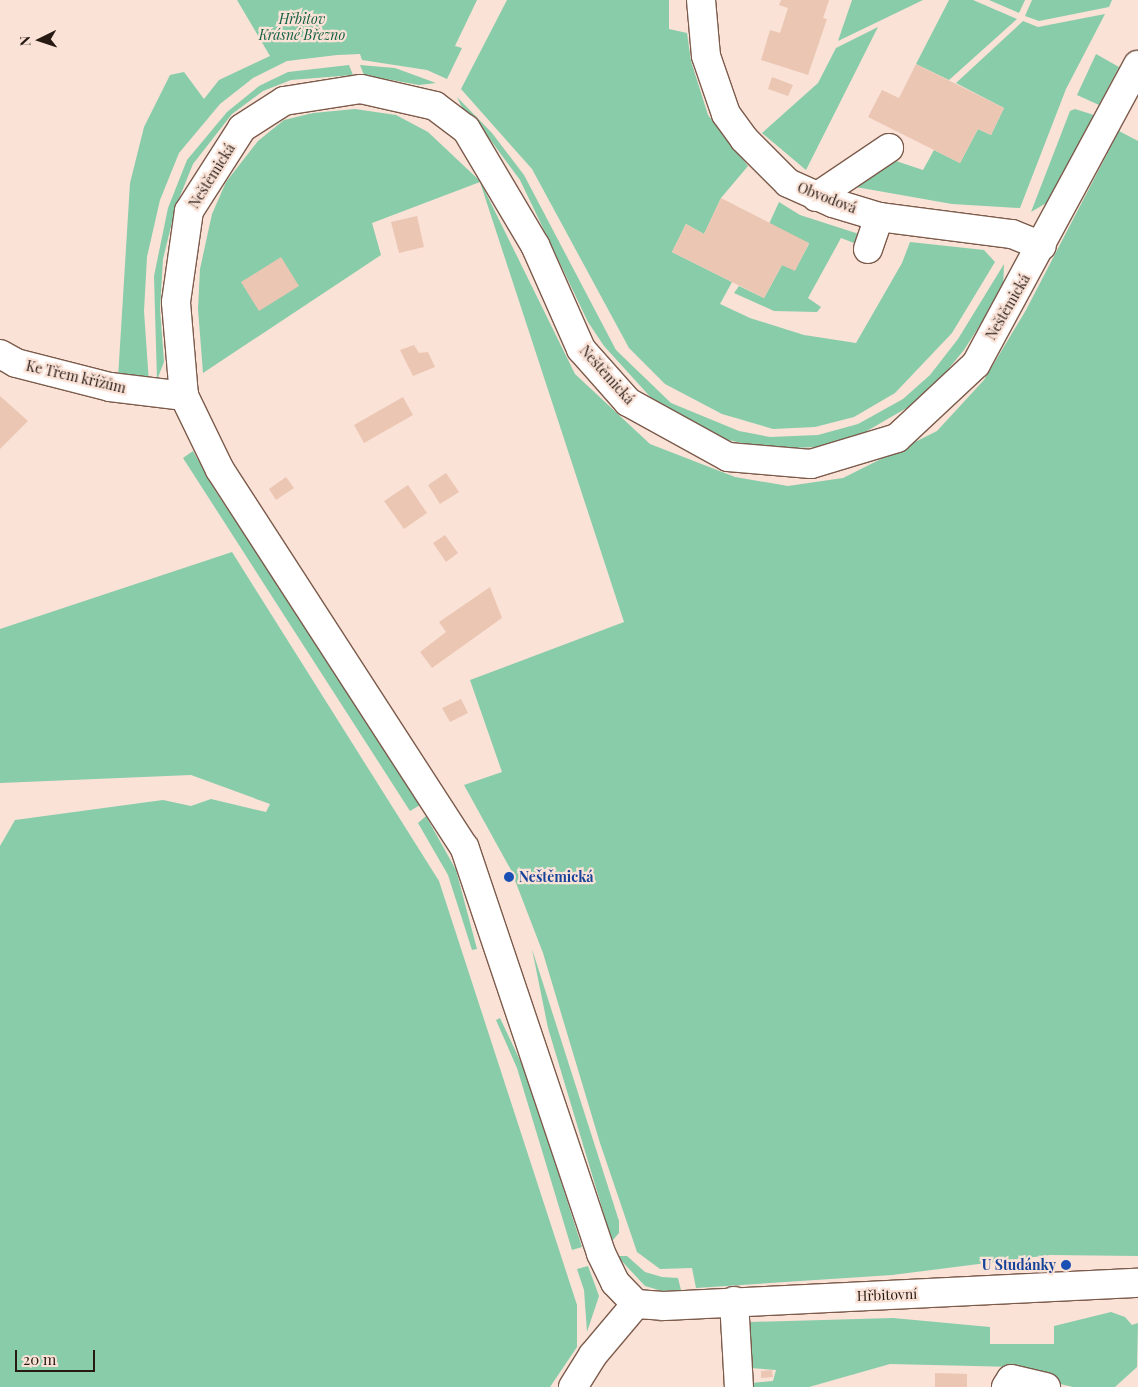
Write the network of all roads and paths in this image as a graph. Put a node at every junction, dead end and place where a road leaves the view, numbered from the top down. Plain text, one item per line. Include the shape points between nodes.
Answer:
1 (701, 0) edge
2 (1138, 64) edge
3 (889, 148) dead end
4 (816, 197) junction
5 (880, 217) junction
6 (1042, 246) junction
7 (868, 249) dead end
8 (0, 354) edge
9 (184, 396) junction
10 (1138, 1283) edge
11 (734, 1301) junction
12 (636, 1304) junction
13 (573, 1387) edge
14 (739, 1387) edge
15 (1006, 1387) edge
16 (1046, 1387) edge

1 - 4 street, Obvodová via 706,56 726,114 744,139 788,183
2 - 6 street, Neštěmická
3 - 4 street
4 - 5 street, Obvodová
5 - 6 street, Obvodová via 1012,234
5 - 7 street
6 - 9 street, Neštěmická via 976,364 897,438 811,464 728,457 628,402 581,349 535,245 466,129 435,106 361,88 284,101 242,128 189,211 176,302
8 - 9 street, Ke Třem křížům via 16,363 110,387
9 - 12 street, Neštěmická via 220,470 464,847 600,1253 615,1282
10 - 11 street, Hřbitovní
11 - 12 street, Hřbitovní via 663,1306
11 - 14 street
12 - 13 street via 593,1355
15 - 16 street via 1011,1379

